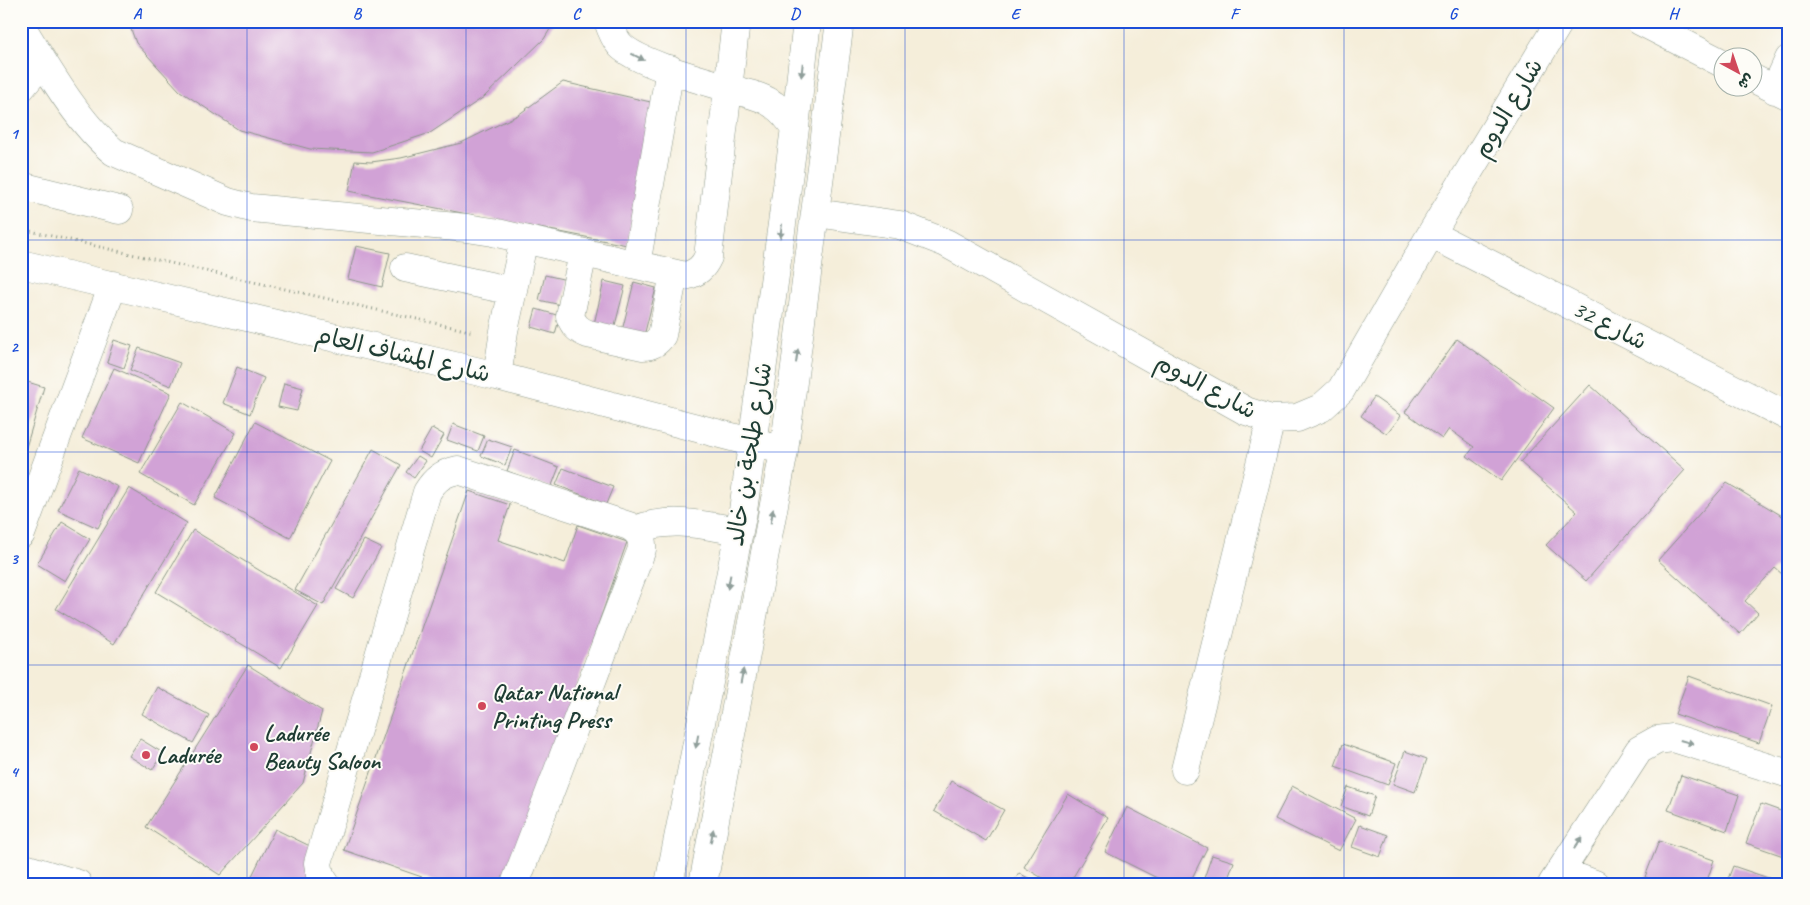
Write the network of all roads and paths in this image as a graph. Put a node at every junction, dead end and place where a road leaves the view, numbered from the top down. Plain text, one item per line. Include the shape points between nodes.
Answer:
1 (608, 21) edge
2 (736, 21) edge
3 (807, 21) edge
4 (840, 21) edge
5 (1560, 21) edge
6 (1640, 21) edge
7 (21, 26) edge
8 (1712, 58) edge
9 (1789, 59) edge
10 (43, 62) junction
11 (670, 69) junction
12 (729, 87) junction
13 (21, 88) edge
14 (1772, 88) edge
15 (795, 128) junction
16 (21, 186) edge
17 (119, 210) dead end
18 (816, 213) junction
19 (21, 229) edge
20 (1431, 234) junction
21 (524, 240) junction
22 (583, 253) junction
23 (21, 264) edge
24 (636, 265) junction
25 (405, 268) dead end
26 (674, 274) junction
27 (113, 285) junction
28 (513, 292) junction
29 (503, 338) junction
30 (497, 376) junction
31 (1789, 416) edge
32 (1271, 419) junction
33 (752, 443) junction
34 (784, 451) junction
35 (22, 529) edge
36 (635, 530) junction
37 (739, 531) junction
38 (1185, 770) dead end
39 (1789, 774) edge
40 (21, 867) edge
41 (1556, 878) edge
42 (78, 884) edge
43 (326, 884) edge
44 (515, 884) edge
45 (669, 884) edge
46 (703, 884) edge
47 (1595, 884) edge

1 -> 11 street via 612,33 632,54
2 - 12 street
3 -> 15 street, شارع طلحة بن خالد
4 - 18 street, شارع طلحة بن خالد
5 - 20 street, شارع الدوم
6 - 8 street
7 - 10 street
9 - 14 street
10 - 13 street
10 - 21 street via 84,122 114,152 228,202 262,210 467,228
11 - 12 street
11 - 24 street
12 - 15 street via 774,104
12 - 26 street via 708,257 695,274
15 -> 33 street, شارع طلحة بن خالد
16 - 17 street
18 - 32 street, شارع الدوم via 900,225 946,242 1246,411
34 -> 18 street, شارع طلحة بن خالد
19 - 29 path
20 - 31 street, شارع 32
20 - 32 street, شارع الدوم via 1341,390 1321,408 1297,418
21 - 22 street
21 - 28 street
22 - 24 street
22 - 26 street via 570,316 579,331 588,334 642,346 658,341
23 - 27 street, شارع المشاف العام
24 - 26 street
25 - 28 street
27 - 30 street, شارع المشاف العام
27 - 35 street
28 - 29 street
29 - 30 street
30 - 33 street, شارع المشاف العام
32 - 38 street
33 - 34 street, شارع المشاف العام
33 - 37 street, شارع طلحة بن خالد
46 -> 34 street, شارع طلحة بن خالد
36 - 37 street via 649,524 679,521
36 - 43 street via 458,470 439,477 432,484 318,863
36 - 44 street via 643,541 642,549
37 -> 45 street, شارع طلحة بن خالد
41 -> 39 street via 1639,750 1656,740 1673,738
40 - 42 street
41 - 47 street

